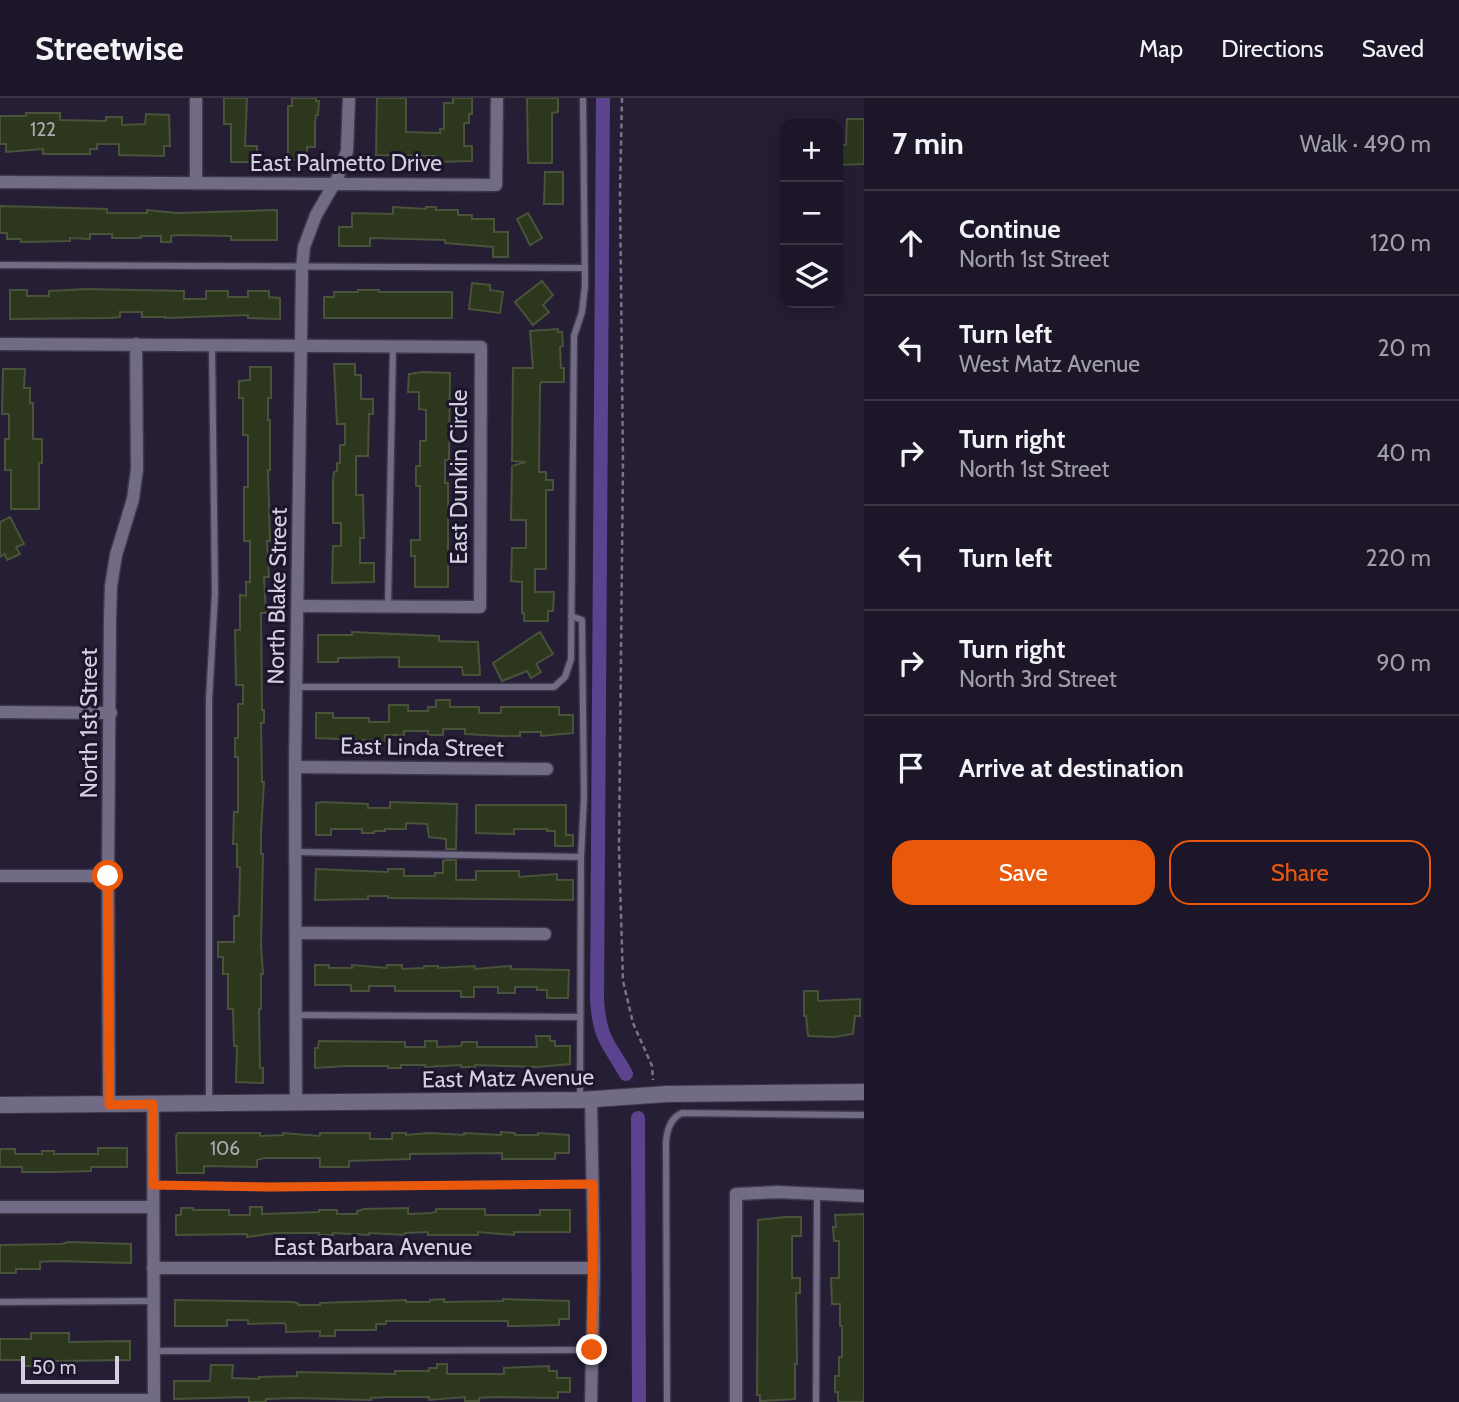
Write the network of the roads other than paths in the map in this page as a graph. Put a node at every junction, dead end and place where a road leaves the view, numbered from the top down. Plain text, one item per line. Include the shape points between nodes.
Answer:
1 (196, 98) edge
2 (349, 98) edge
3 (497, 98) edge
4 (583, 98) edge
5 (0, 182) edge
6 (196, 183) junction
7 (334, 185) junction
8 (0, 265) edge
9 (302, 268) junction
10 (584, 268) junction
11 (0, 344) edge
12 (136, 344) junction
13 (212, 346) junction
14 (300, 347) junction
15 (393, 347) junction
16 (298, 606) junction
17 (388, 607) junction
18 (572, 616) junction
19 (297, 687) junction
20 (0, 712) edge
21 (111, 713) junction
22 (295, 767) junction
23 (547, 769) dead end
24 (296, 852) junction
25 (581, 857) junction
26 (0, 876) edge
27 (108, 876) junction
28 (296, 933) junction
29 (545, 934) dead end
30 (296, 1015) junction
31 (580, 1017) junction
32 (864, 1092) edge
33 (586, 1100) junction
34 (153, 1104) junction
35 (209, 1104) junction
36 (296, 1104) junction
37 (0, 1105) edge
38 (109, 1105) junction
39 (864, 1115) edge
40 (593, 1184) junction
41 (153, 1185) junction
42 (817, 1194) junction
43 (864, 1196) edge
44 (0, 1207) edge
45 (153, 1207) junction
46 (153, 1268) junction
47 (594, 1268) junction
48 (153, 1301) junction
49 (0, 1302) edge
50 (592, 1350) junction
51 (154, 1351) junction
52 (0, 1400) edge
53 (154, 1401) edge
54 (591, 1402) edge
55 (667, 1402) edge
56 (736, 1402) edge
57 (816, 1402) edge

1 - 6 street
2 - 7 street, North Blake Street via 348,151
3 - 7 street, East Palmetto Drive via 496,185
4 - 10 lane
5 - 6 street, East Palmetto Drive
6 - 7 street, East Palmetto Drive
7 - 9 street, North Blake Street via 316,215
8 - 9 lane
9 - 10 lane
9 - 14 street, North Blake Street
10 - 18 lane via 582,312 574,336
11 - 12 street, East Dunkin Circle
12 - 13 street, East Dunkin Circle
12 - 21 street, North 1st Street via 137,469 111,586
13 - 14 street, East Dunkin Circle
13 - 35 lane via 215,593 209,700
14 - 15 street, East Dunkin Circle
14 - 16 street, North Blake Street
15 - 17 lane
15 - 17 street, East Dunkin Circle via 481,347 480,607
16 - 17 street, East Dunkin Circle
16 - 19 street, North Blake Street
18 - 19 lane via 571,659 565,677 554,687
18 - 25 lane via 582,620
19 - 22 street, North Blake Street
20 - 21 street
21 - 27 street, North 1st Street
22 - 23 street, East Linda Street
22 - 24 street, North Blake Street
24 - 25 lane
24 - 28 street, North Blake Street
25 - 31 lane
26 - 27 street
27 - 38 street, North 1st Street
28 - 29 street
28 - 30 street, North Blake Street
30 - 31 lane
30 - 36 street, North Blake Street
31 - 33 lane
32 - 33 street, East Matz Avenue
33 - 36 street, East Matz Avenue
33 - 40 street
34 - 35 street, East Matz Avenue
34 - 38 street, East Matz Avenue
34 - 41 street
35 - 36 street, East Matz Avenue
37 - 38 street, East Matz Avenue
39 - 55 lane via 675,1116 666,1142
40 - 41 lane
40 - 47 street
41 - 45 street
42 - 43 street
42 - 56 street via 736,1194
42 - 57 lane
44 - 45 street
45 - 46 street
46 - 47 street, East Barbara Avenue
46 - 48 street
47 - 50 street
48 - 49 lane
48 - 51 street
50 - 51 lane
50 - 54 street
51 - 53 street
52 - 53 street

